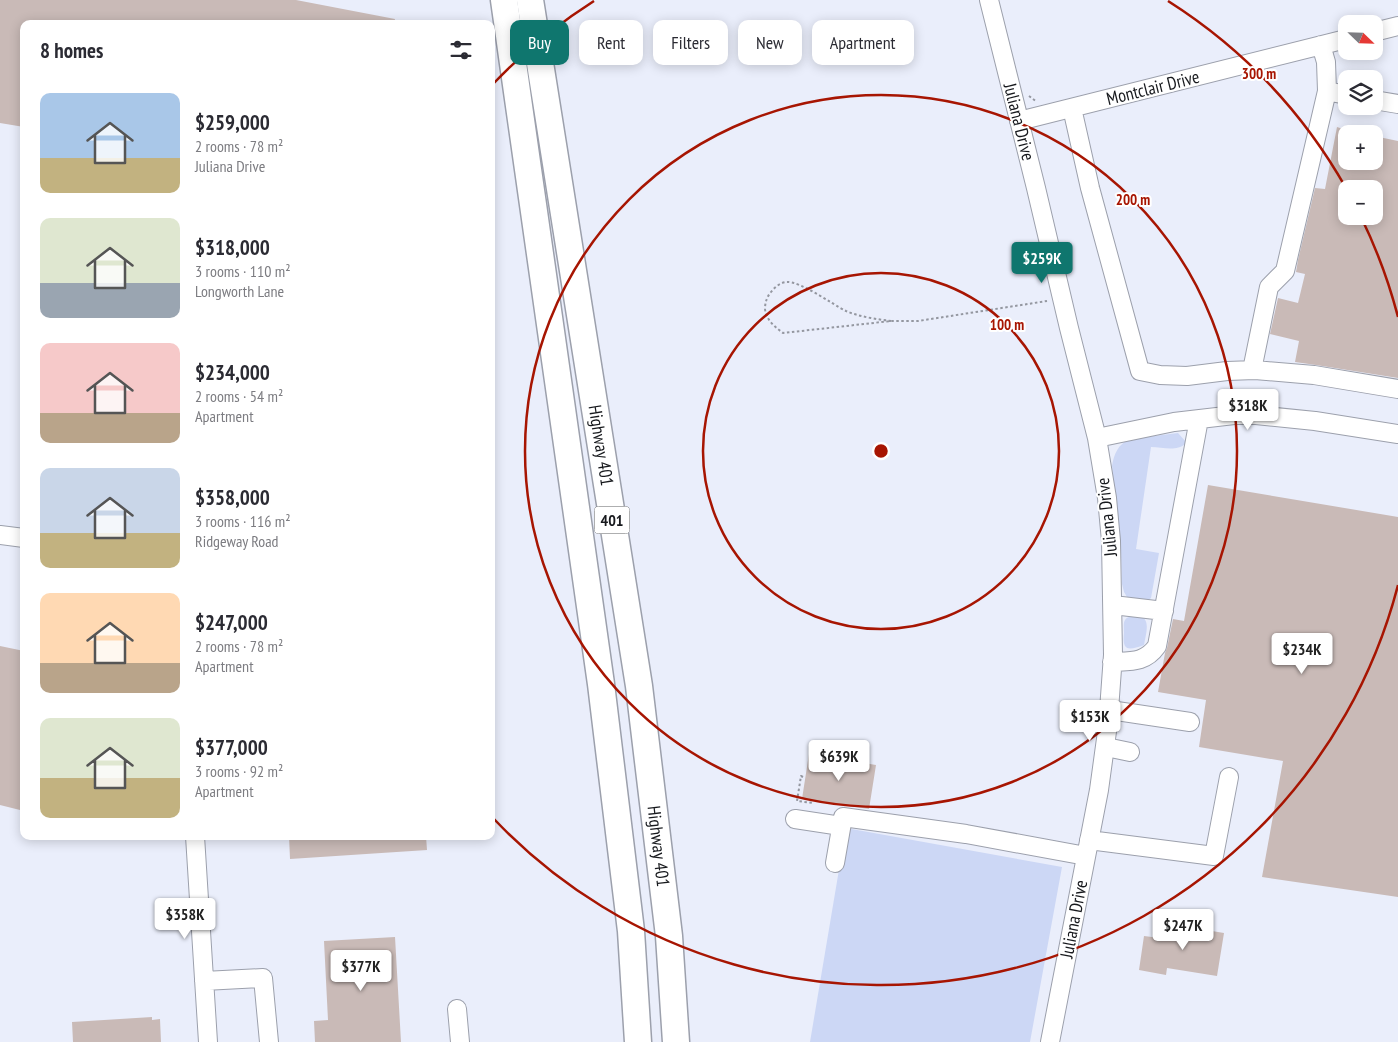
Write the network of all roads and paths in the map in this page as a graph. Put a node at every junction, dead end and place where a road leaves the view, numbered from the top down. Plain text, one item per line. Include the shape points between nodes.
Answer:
1 (504, 0) edge
2 (530, 0) edge
3 (989, 0) edge
4 (1398, 26) edge
5 (1383, 30) edge
6 (1338, 41) edge
7 (1321, 45) junction
8 (1326, 91) junction
9 (1338, 93) edge
10 (1383, 102) edge
11 (1398, 104) edge
12 (1072, 108) junction
13 (1019, 122) junction
14 (1062, 298) junction
15 (891, 322) junction
16 (1252, 370) junction
17 (1398, 389) edge
18 (1199, 419) junction
19 (1398, 434) edge
20 (1097, 438) junction
21 (0, 535) edge
22 (20, 538) edge
23 (1113, 604) junction
24 (1164, 612) junction
25 (1112, 662) junction
26 (1110, 710) junction
27 (1190, 722) dead end
28 (1106, 747) junction
29 (1130, 752) dead end
30 (803, 777) dead end
31 (1229, 778) dead end
32 (814, 803) dead end
33 (795, 819) dead end
34 (841, 826) junction
35 (195, 840) edge
36 (1088, 848) junction
37 (835, 863) dead end
38 (204, 981) junction
39 (457, 1009) dead end
40 (208, 1042) edge
41 (269, 1042) edge
42 (460, 1042) edge
43 (638, 1042) edge
44 (676, 1042) edge
45 (1050, 1042) edge

1 - 43 highway, Highway 401 / 401 via 601,684 631,931
2 - 44 highway, Highway 401 / 401 via 639,686 668,936
3 - 13 street, Juliana Drive
4 - 5 street
6 - 7 street, Montclair Drive
7 - 8 street via 1326,62
7 - 12 street, Montclair Drive
8 - 9 street
8 - 16 street via 1285,271 1269,287
10 - 11 street
12 - 13 street, Montclair Drive
12 - 16 street via 1090,188 1140,371 1187,376
13 - 14 street, Juliana Drive
14 - 15 path via 918,321
14 - 20 street, Juliana Drive
15 - 15 path via 783,333 772,325 765,311 766,298 776,286 786,282 802,285 847,311
16 - 17 street via 1314,375
18 - 19 street via 1256,415
18 - 20 street
18 - 24 street
20 - 23 street, Juliana Drive via 1110,527
21 - 22 street
23 - 24 street
23 - 25 street, Juliana Drive
24 - 25 street via 1157,646 1151,655 1140,660
25 - 26 street, Juliana Drive
26 - 27 street
26 - 28 street, Juliana Drive
28 - 29 street
28 - 36 street, Juliana Drive
30 - 32 path via 797,801
31 - 36 street via 1214,856
33 - 34 street
34 - 36 street via 843,817
34 - 37 street
35 - 38 street
36 - 45 street, Juliana Drive
38 - 40 street
38 - 41 street via 263,978
39 - 42 street

